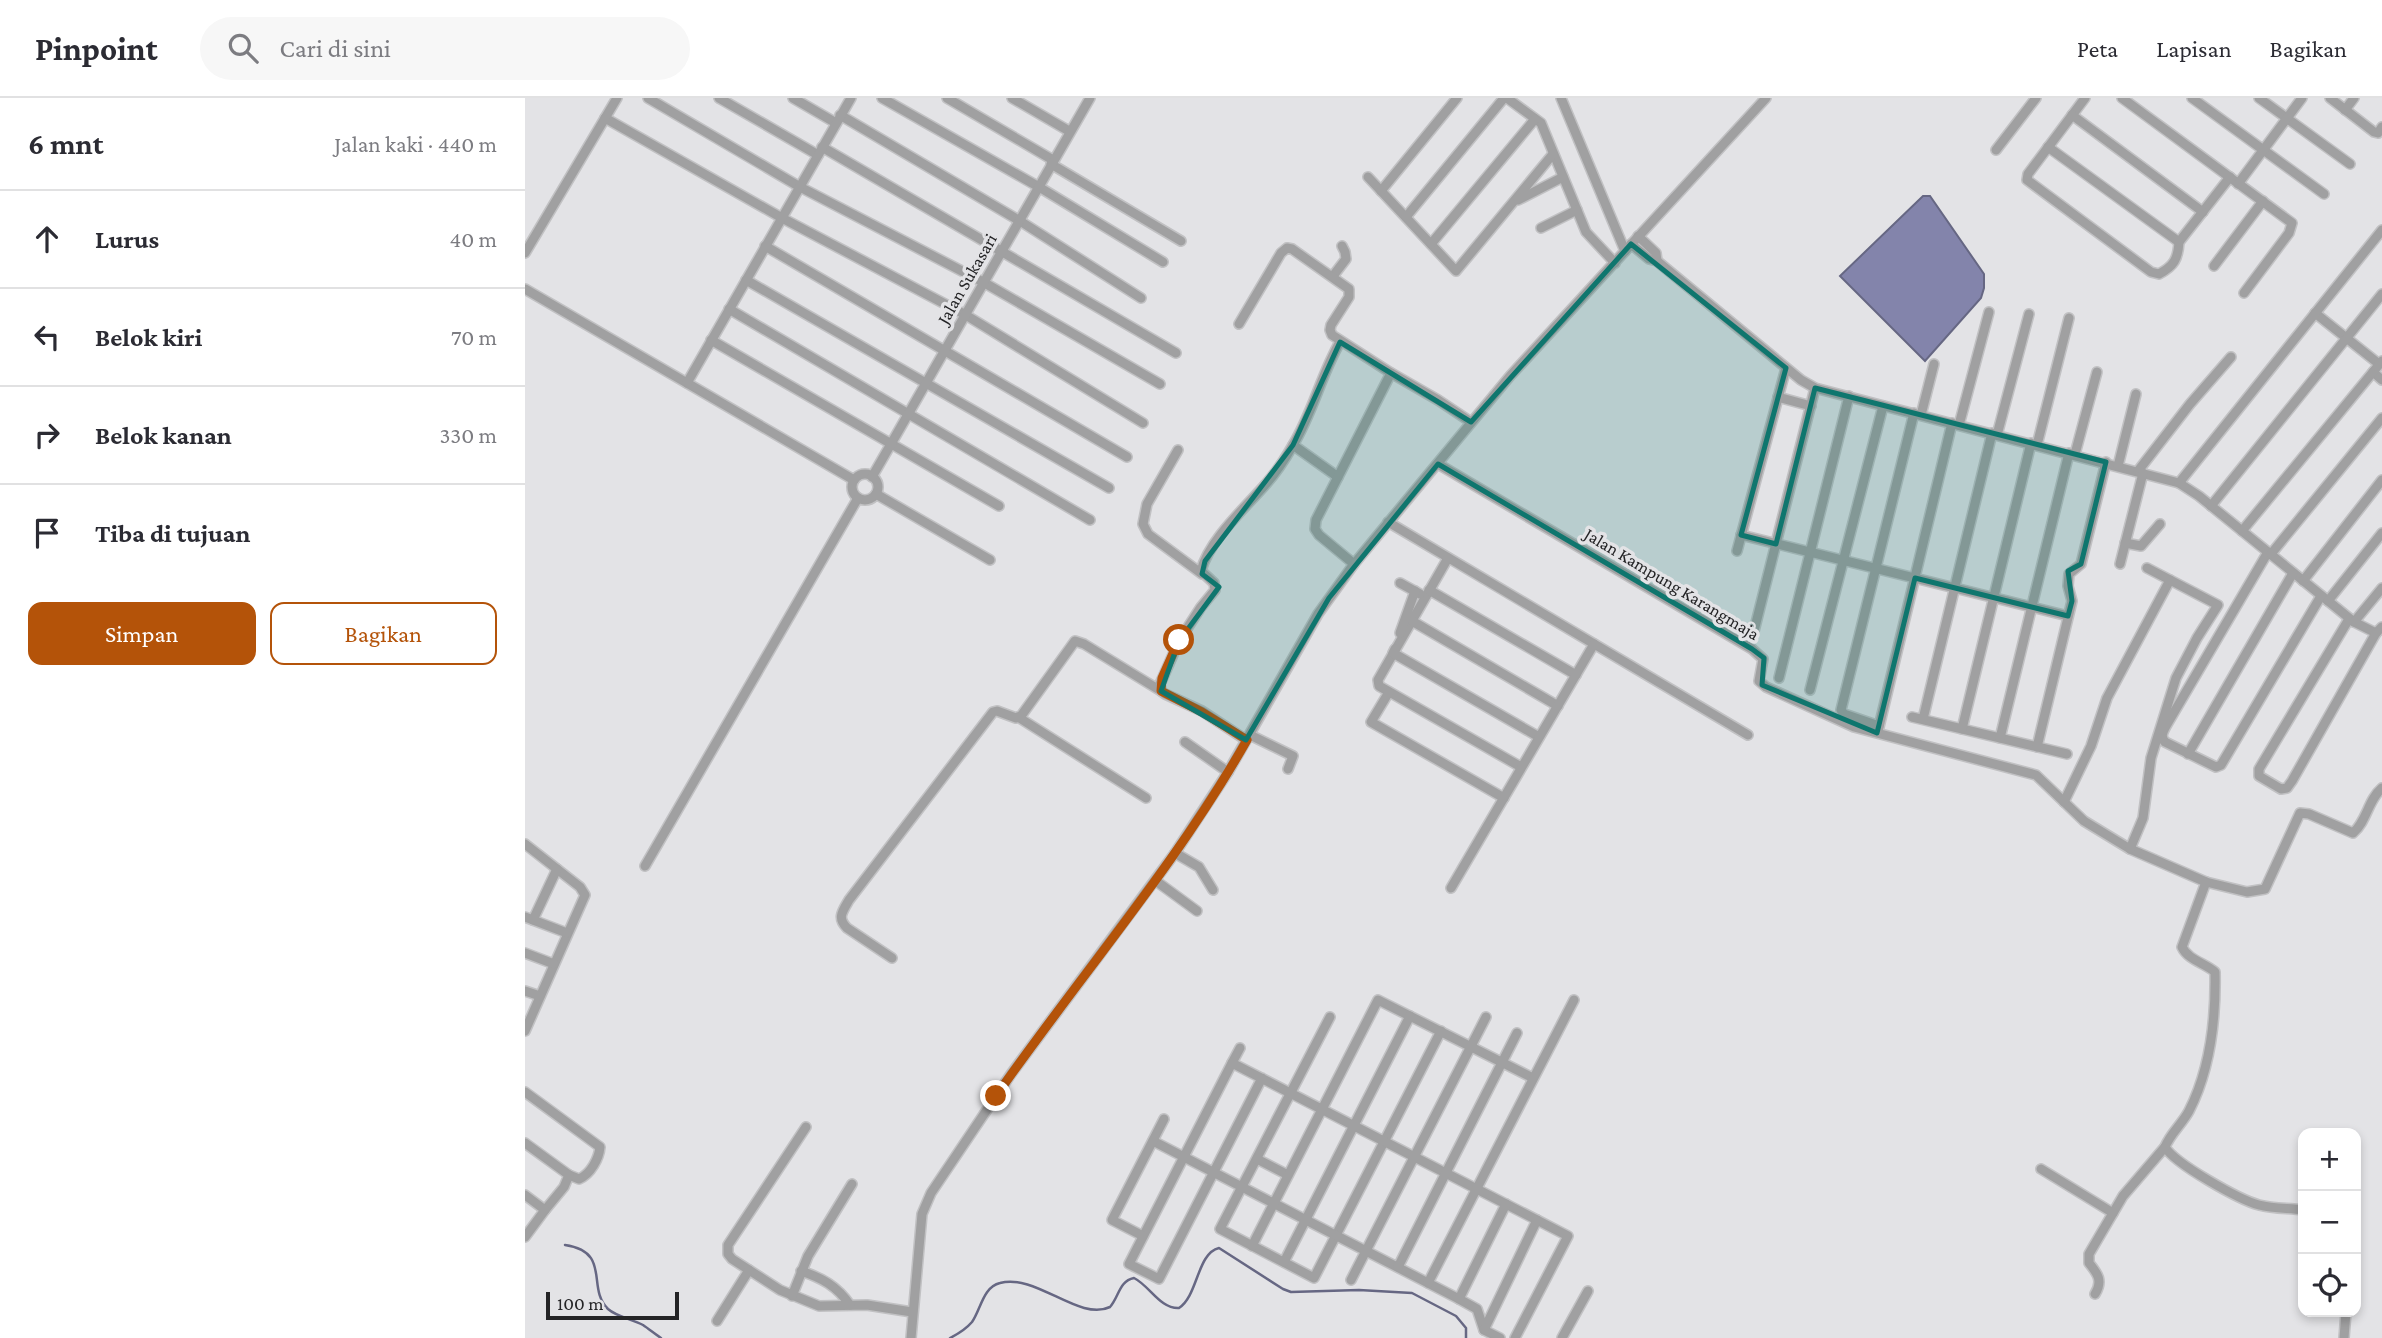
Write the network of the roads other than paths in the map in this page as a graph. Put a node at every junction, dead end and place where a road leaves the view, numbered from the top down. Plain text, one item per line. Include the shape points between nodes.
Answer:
1 (617, 98) edge
2 (648, 98) edge
3 (719, 98) edge
4 (793, 98) edge
5 (851, 98) edge
6 (882, 98) edge
7 (947, 98) edge
8 (1012, 98) edge
9 (1457, 98) edge
10 (1505, 98) edge
11 (1561, 98) edge
12 (1766, 98) edge
13 (2036, 98) edge
14 (2085, 98) edge
15 (2122, 98) edge
16 (2192, 98) edge
17 (2259, 98) edge
18 (2302, 98) edge
19 (2330, 98) edge
20 (2354, 98) edge
21 (1087, 99) edge
22 (2345, 110) junction
23 (2072, 115) junction
24 (605, 118) junction
25 (838, 119) junction
26 (1535, 119) junction
27 (2287, 119) junction
28 (2382, 127) edge
29 (1069, 131) junction
30 (2048, 147) junction
31 (1996, 150) dead end
32 (2263, 150) junction
33 (820, 151) junction
34 (1553, 154) junction
35 (1052, 162) junction
36 (2350, 164) dead end
37 (1369, 177) dead end
38 (1563, 177) junction
39 (2230, 177) junction
40 (2238, 184) junction
41 (800, 187) junction
42 (1039, 187) junction
43 (1381, 191) junction
44 (2324, 194) dead end
45 (2263, 201) junction
46 (1513, 202) junction
47 (1577, 210) junction
48 (2203, 212) junction
49 (1406, 217) junction
50 (782, 218) junction
51 (1020, 221) junction
52 (1541, 228) dead end
53 (2382, 230) edge
54 (1181, 241) dead end
55 (2179, 242) junction
56 (1631, 243) junction
57 (1431, 244) junction
58 (765, 246) junction
59 (1342, 246) dead end
60 (1000, 252) junction
61 (525, 253) edge
62 (1163, 262) dead end
63 (1615, 263) junction
64 (2214, 266) dead end
65 (1333, 276) junction
66 (746, 280) junction
67 (983, 282) junction
68 (525, 289) edge
69 (2244, 293) dead end
70 (2382, 294) edge
71 (1141, 298) dead end
72 (729, 309) junction
73 (1989, 312) dead end
74 (2315, 313) junction
75 (964, 314) junction
76 (2029, 314) dead end
77 (2069, 318) dead end
78 (1239, 324) dead end
79 (2346, 338) junction
80 (711, 340) junction
81 (1340, 342) junction
82 (944, 351) junction
83 (1177, 353) dead end
84 (2231, 357) dead end
85 (1934, 364) dead end
86 (2378, 366) edge
87 (1786, 368) junction
88 (2097, 372) dead end
89 (1391, 373) junction
90 (2382, 380) edge
91 (926, 382) junction
92 (687, 383) junction
93 (1160, 384) dead end
94 (1815, 388) junction
95 (2136, 394) dead end
96 (1849, 396) junction
97 (1778, 397) junction
98 (1811, 405) junction
99 (1883, 406) junction
100 (909, 412) junction
101 (1917, 414) junction
102 (2382, 418) edge
103 (1471, 422) junction
104 (1143, 423) dead end
105 (1956, 424) junction
106 (1995, 434) junction
107 (891, 444) junction
108 (2034, 444) junction
109 (1293, 445) junction
110 (1178, 450) dead end
111 (2072, 454) junction
112 (1127, 457) dead end
113 (2106, 462) junction
114 (1438, 464) junction
115 (2118, 466) junction
116 (2141, 472) junction
117 (872, 477) junction
118 (1338, 477) junction
119 (854, 480) junction
120 (2382, 480) edge
121 (2179, 483) junction
122 (1109, 488) dead end
123 (876, 494) junction
124 (858, 498) junction
125 (999, 506) dead end
126 (2211, 506) junction
127 (1090, 520) dead end
128 (1388, 522) junction
129 (2160, 524) dead end
130 (2242, 531) junction
131 (2382, 533) edge
132 (1741, 535) junction
133 (2125, 543) junction
134 (1776, 544) junction
135 (1737, 551) dead end
136 (1810, 552) junction
137 (2269, 553) junction
138 (1448, 558) junction
139 (990, 560) dead end
140 (1843, 561) junction
141 (1354, 564) junction
142 (2120, 564) dead end
143 (2147, 568) dead end
144 (1876, 569) junction
145 (2293, 573) junction
146 (1202, 574) junction
147 (1915, 578) junction
148 (2170, 580) junction
149 (2303, 581) junction
150 (1400, 583) dead end
151 (1953, 587) junction
152 (2382, 587) edge
153 (1415, 591) junction
154 (1427, 594) junction
155 (1993, 597) junction
156 (2325, 599) junction
157 (2030, 606) junction
158 (2068, 616) junction
159 (2351, 620) junction
160 (1412, 621) junction
161 (2379, 630) edge
162 (1753, 635) dead end
163 (1594, 644) junction
164 (1393, 653) junction
165 (1576, 675) junction
166 (1779, 678) dead end
167 (1810, 690) dead end
168 (1161, 691) junction
169 (1389, 692) junction
170 (1558, 706) junction
171 (1912, 717) dead end
172 (1018, 718) junction
173 (1923, 719) junction
174 (1878, 729) junction
175 (1962, 729) junction
176 (1748, 735) dead end
177 (1248, 737) junction
178 (1539, 737) junction
179 (2000, 738) junction
180 (1185, 742) dead end
181 (2037, 747) junction
182 (2067, 754) dead end
183 (2188, 754) junction
184 (1521, 767) junction
185 (1288, 769) dead end
186 (1228, 772) junction
187 (2382, 788) edge
188 (1146, 798) dead end
189 (1504, 798) junction
190 (2064, 802) junction
191 (526, 849) edge
192 (2130, 849) junction
193 (1175, 853) junction
194 (645, 866) dead end
195 (557, 869) junction
196 (1156, 881) junction
197 (2206, 882) junction
198 (1451, 888) dead end
199 (1213, 890) dead end
200 (1197, 911) dead end
201 (529, 919) edge
202 (567, 933) junction
203 (525, 953) edge
204 (892, 958) dead end
205 (554, 964) junction
206 (525, 991) edge
207 (540, 996) junction
208 (1574, 1000) dead end
209 (1410, 1016) junction
210 (1330, 1017) dead end
211 (1486, 1017) dead end
212 (525, 1029) edge
213 (1441, 1031) junction
214 (1517, 1032) dead end
215 (1471, 1046) junction
216 (1240, 1048) dead end
217 (1232, 1063) junction
218 (1502, 1063) junction
219 (1262, 1078) junction
220 (1533, 1078) junction
221 (525, 1092) edge
222 (1291, 1093) junction
223 (1322, 1109) junction
224 (1164, 1119) dead end
225 (806, 1126) dead end
226 (1355, 1126) junction
227 (1153, 1141) junction
228 (1384, 1141) junction
229 (525, 1143) edge
230 (2165, 1147) junction
231 (1184, 1157) junction
232 (1415, 1157) junction
233 (1257, 1159) junction
234 (2041, 1169) dead end
235 (1214, 1172) junction
236 (1446, 1173) junction
237 (569, 1174) junction
238 (1289, 1175) junction
239 (852, 1184) dead end
240 (1242, 1187) junction
241 (1477, 1189) junction
242 (525, 1195) edge
243 (1274, 1203) junction
244 (1506, 1204) junction
245 (2298, 1209) edge
246 (545, 1210) junction
247 (2113, 1213) junction
248 (1306, 1220) junction
249 (1537, 1220) junction
250 (528, 1233) edge
251 (1336, 1235) junction
252 (1143, 1236) junction
253 (1252, 1246) junction
254 (1366, 1251) junction
255 (1284, 1262) junction
256 (1398, 1267) junction
257 (749, 1270) junction
258 (801, 1271) junction
259 (1351, 1280) dead end
260 (1428, 1283) junction
261 (1588, 1291) dead end
262 (2095, 1294) dead end
263 (792, 1296) junction
264 (1459, 1299) junction
265 (850, 1305) junction
266 (912, 1312) junction
267 (2346, 1317) edge
268 (717, 1321) dead end
269 (1484, 1330) junction
270 (911, 1338) edge
271 (1500, 1338) edge
272 (1515, 1338) edge
273 (1562, 1338) edge
274 (2344, 1338) edge

1 - 24 street
2 - 41 street
3 - 33 street
4 - 25 street
5 - 25 street
6 - 42 street
7 - 35 street
8 - 29 street
9 - 43 street
10 - 26 street
10 - 49 street
11 - 56 street
12 - 56 street
13 - 31 street
14 - 23 street
15 - 39 street
16 - 32 street
17 - 27 street
18 - 27 street
19 - 22 street
20 - 22 street
21 - 29 street, Jalan Sukasari
22 - 28 street via 2374,132
23 - 30 street
23 - 48 street
24 - 50 street
24 - 61 street
25 - 33 street
25 - 51 street
26 - 34 street via 1541,123
26 - 57 street
27 - 32 street
27 - 36 street
29 - 35 street, Jalan Sukasari
30 - 55 street
30 - 55 street via 2027,180 2151,272 2159,274 2173,265
32 - 40 street
32 - 44 street
33 - 41 street
33 - 60 street
34 - 38 street
34 - 46 street
35 - 42 street, Jalan Sukasari
35 - 54 street
37 - 43 street
38 - 46 street
38 - 47 street
39 - 40 street
39 - 48 street
40 - 45 street
41 - 50 street
41 - 67 street
42 - 51 street, Jalan Sukasari
42 - 62 street
43 - 49 street
45 - 64 street
45 - 69 street via 2292,227
46 - 57 street via 1456,271
47 - 52 street
47 - 63 street via 1585,232
48 - 55 street
49 - 57 street
50 - 58 street
50 - 75 street
51 - 60 street, Jalan Sukasari
51 - 71 street
53 - 74 street
56 - 63 street
56 - 87 street
58 - 66 street
58 - 82 street
59 - 65 street via 1346,260
60 - 67 street, Jalan Sukasari
60 - 83 street
63 - 103 street
65 - 78 street via 1287,248
65 - 81 street via 1350,292 1330,328
66 - 72 street
66 - 91 street
67 - 75 street, Jalan Sukasari
67 - 93 street
68 - 92 street
70 - 79 street
72 - 80 street
72 - 100 street
73 - 105 street
74 - 79 street
74 - 121 street
75 - 82 street, Jalan Sukasari
75 - 104 street
76 - 106 street
77 - 108 street
79 - 86 street
79 - 126 street
80 - 92 street
80 - 107 street
81 - 89 street
81 - 109 street
82 - 91 street, Jalan Sukasari
82 - 112 street
84 - 116 street
85 - 101 street
86 - 90 street
86 - 130 street
87 - 94 street
87 - 97 street
88 - 111 street
89 - 103 street
89 - 118 street
91 - 100 street, Jalan Sukasari
91 - 122 street
92 - 119 street
94 - 96 street
94 - 98 street
95 - 115 street
96 - 99 street
96 - 136 street
97 - 98 street
97 - 132 street
98 - 134 street
99 - 101 street
99 - 140 street
100 - 107 street, Jalan Sukasari
100 - 127 street
101 - 105 street
101 - 144 street
102 - 137 street
103 - 114 street
105 - 106 street
105 - 147 street
106 - 108 street
106 - 151 street
107 - 117 street, Jalan Sukasari
107 - 125 street
108 - 111 street
108 - 155 street
109 - 118 street
109 - 146 street via 1214,545
110 - 146 street via 1147,504 1143,524 1148,534
111 - 113 street
111 - 157 street
113 - 115 street
113 - 158 street via 2081,564 2069,574 2072,601
114 - 128 street
114 - 174 street, Jalan Kampung Karangmaja via 1760,654 1762,685 1854,727
115 - 116 street
116 - 121 street
116 - 133 street
117 - 119 street via 865,474
117 - 123 street via 878,487
118 - 141 street via 1315,528
119 - 124 street via 852,488
120 - 149 street
121 - 126 street
123 - 124 street via 866,500
123 - 139 street
124 - 194 street
126 - 130 street
128 - 138 street
128 - 141 street
129 - 133 street via 2141,547
130 - 137 street
131 - 156 street
132 - 134 street
132 - 135 street
133 - 142 street
134 - 136 street
134 - 162 street
136 - 140 street
136 - 166 street
137 - 145 street
137 - 183 street via 2162,733 2165,742
138 - 154 street
138 - 163 street
140 - 144 street
140 - 167 street
141 - 177 street via 1318,614
143 - 148 street
144 - 147 street
144 - 174 street via 1841,710
145 - 149 street
145 - 183 street
146 - 168 street via 1214,583 1215,590 1176,647
147 - 151 street
147 - 174 street
148 - 190 street via 2107,698 2091,746
148 - 192 street via 2218,605 2176,678 2151,758 2143,818
149 - 156 street
150 - 153 street
151 - 155 street
151 - 173 street
152 - 159 street
153 - 154 street
153 - 164 street
154 - 160 street
154 - 165 street
155 - 157 street
155 - 175 street
156 - 159 street
156 - 183 street via 2221,765
157 - 158 street
157 - 179 street
158 - 181 street
159 - 161 street
159 - 161 street via 2259,769 2259,776 2281,789 2292,781
160 - 164 street
160 - 170 street
163 - 165 street
163 - 176 street
164 - 169 street via 1378,680
164 - 178 street
165 - 170 street
168 - 172 street via 1075,640
168 - 177 street
169 - 184 street
169 - 189 street via 1371,722
170 - 178 street
171 - 173 street
172 - 188 street
172 - 204 street via 993,712 842,912 841,922 847,928
173 - 175 street
174 - 190 street, Jalan Kampung Karangmaja via 2036,775
175 - 179 street
177 - 185 street via 1293,756
177 - 186 street
178 - 184 street
179 - 181 street
180 - 186 street
181 - 182 street
184 - 189 street
186 - 193 street
187 - 197 street, Jalan Kampung Karangmaja via 2353,833 2300,813 2265,889 2246,892
189 - 198 street
190 - 192 street, Jalan Kampung Karangmaja via 2084,821
191 - 195 street
192 - 197 street, Jalan Kampung Karangmaja
193 - 196 street
193 - 199 street via 1199,867
195 - 201 street
195 - 202 street via 585,893
196 - 200 street
196 - 266 street via 1011,1073 931,1193 922,1214
197 - 230 street via 2182,947 2215,972 2213,1033 2200,1085
201 - 202 street
202 - 205 street
203 - 205 street
205 - 207 street
206 - 207 street
207 - 212 street
208 - 220 street
209 - 213 street
209 - 223 street via 1378,1000
209 - 226 street
210 - 222 street
211 - 215 street
213 - 215 street
213 - 228 street
214 - 218 street
215 - 218 street
215 - 232 street
216 - 217 street
217 - 219 street
217 - 231 street
218 - 220 street
218 - 236 street
219 - 222 street
219 - 235 street
220 - 241 street
221 - 237 street via 600,1147 586,1176 579,1179
222 - 223 street
222 - 233 street
223 - 226 street
223 - 238 street
224 - 227 street
225 - 257 street via 726,1250
226 - 228 street
226 - 248 street
227 - 231 street
227 - 252 street via 1112,1220
228 - 232 street
228 - 251 street
229 - 237 street
230 - 245 street via 2243,1199
230 - 247 street
231 - 235 street
231 - 252 street
232 - 236 street
232 - 254 street
233 - 238 street
233 - 240 street
234 - 247 street
235 - 240 street
235 - 252 street via 1159,1279 1129,1264
236 - 241 street
236 - 256 street
237 - 246 street
238 - 243 street
239 - 258 street
240 - 243 street
240 - 253 street via 1220,1229
241 - 244 street
241 - 260 street
242 - 246 street
243 - 248 street
243 - 253 street
244 - 249 street
244 - 264 street
246 - 250 street
247 - 262 street via 2088,1258 2099,1277
248 - 251 street
248 - 255 street
249 - 269 street
249 - 272 street via 1568,1236
251 - 254 street
251 - 255 street via 1314,1278
253 - 255 street
254 - 256 street
254 - 259 street
256 - 260 street
257 - 263 street
257 - 268 street
258 - 263 street
258 - 265 street via 832,1284
260 - 264 street
261 - 273 street
263 - 265 street via 825,1307
264 - 269 street via 1477,1309
265 - 266 street
266 - 270 street
267 - 274 street
269 - 271 street

